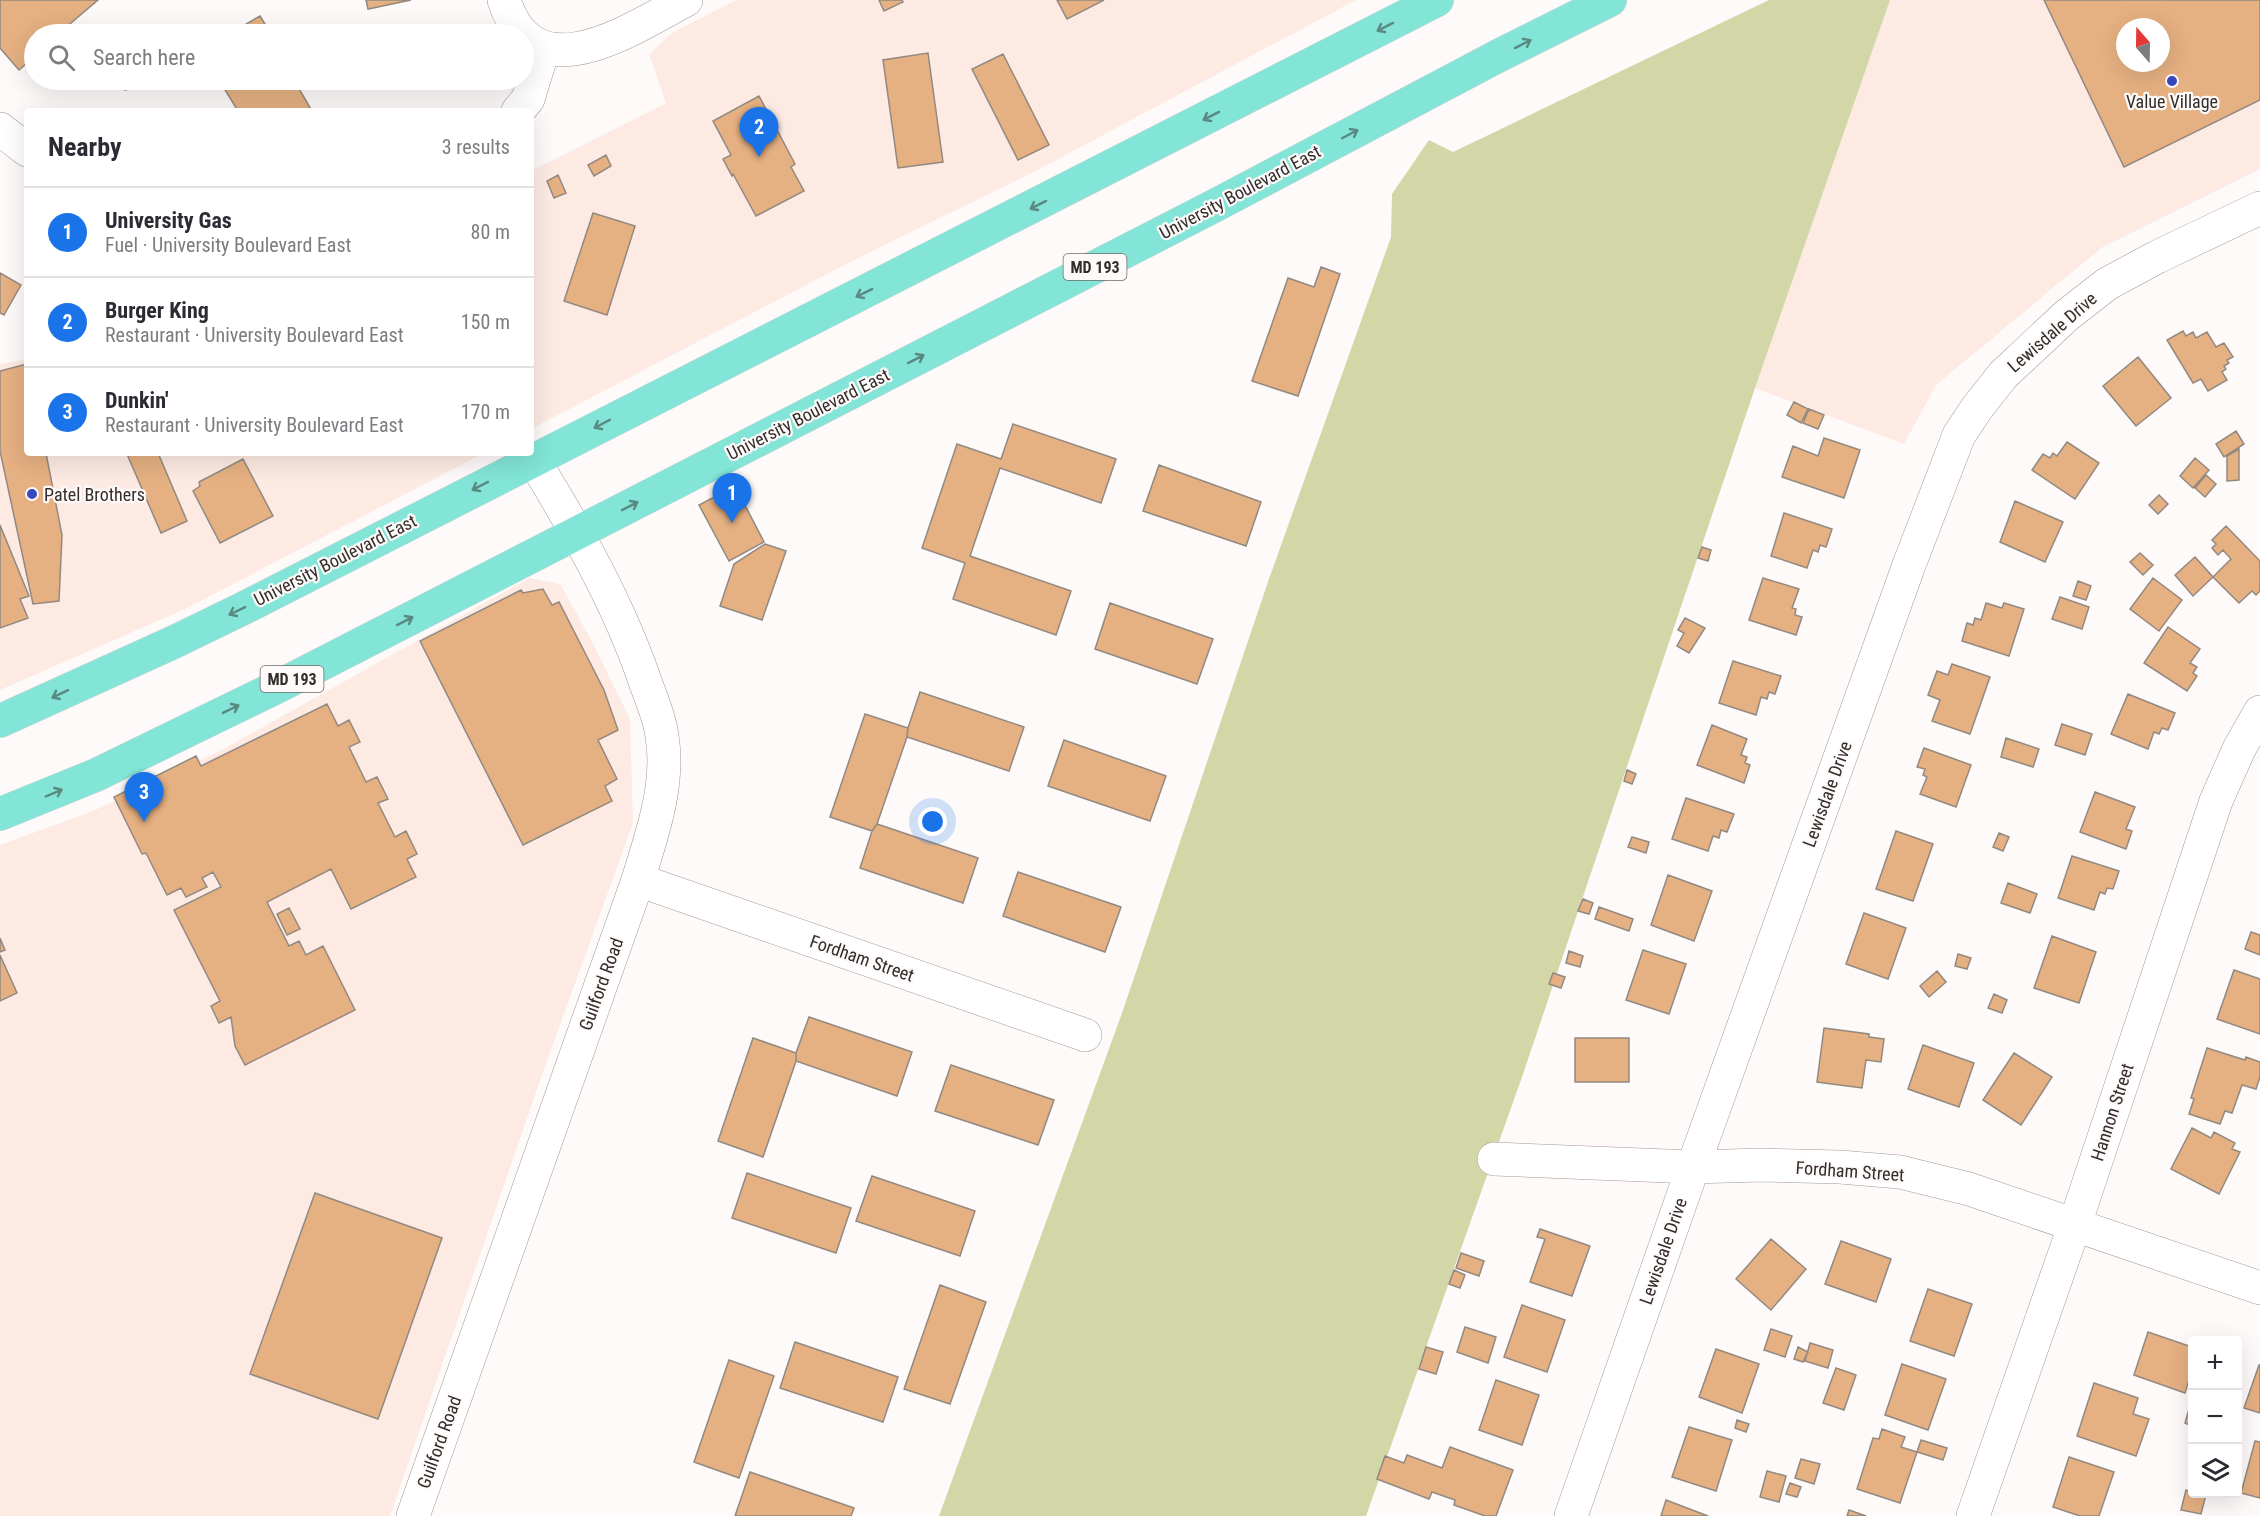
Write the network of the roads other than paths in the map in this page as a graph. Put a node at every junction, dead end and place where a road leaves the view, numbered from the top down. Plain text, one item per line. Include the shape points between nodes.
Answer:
1 (504, 0) edge
2 (686, 0) edge
3 (1436, 0) edge
4 (1610, 0) edge
5 (515, 24) edge
6 (534, 41) edge
7 (544, 47) junction
8 (534, 80) edge
9 (531, 90) edge
10 (520, 108) edge
11 (0, 129) edge
12 (24, 148) edge
13 (2260, 208) edge
14 (532, 459) junction
15 (578, 533) junction
16 (2260, 712) edge
17 (0, 721) edge
18 (0, 814) edge
19 (638, 880) junction
20 (1085, 1035) dead end
21 (1494, 1159) dead end
22 (1693, 1167) junction
23 (2075, 1224) junction
24 (2260, 1288) edge
25 (413, 1516) edge
26 (1571, 1516) edge
27 (1973, 1516) edge

1 - 5 street
2 - 7 street via 592,47 567,51
3 -> 14 main road, University Boulevard East
15 -> 4 main road, University Boulevard East / MD 193
6 - 7 street
7 - 8 street
9 - 10 street
11 - 12 street
13 - 22 street, Lewisdale Drive via 2157,257 2074,309 2003,375 1959,435
14 - 15 street, Guilford Road
14 -> 17 main road, University Boulevard East via 234,613
18 -> 15 main road, University Boulevard East / MD 193 via 96,775
15 - 19 street, Guilford Road via 638,659 662,736 663,770 656,821
16 - 23 street, Hannon Street via 2216,801
19 - 20 street, Fordham Street
19 - 25 street, Guilford Road
21 - 22 street, Fordham Street
22 - 23 street, Fordham Street via 1761,1165 1900,1172 1969,1189
22 - 26 street, Lewisdale Drive
23 - 24 street, Fordham Street
23 - 27 street, Hannon Street

